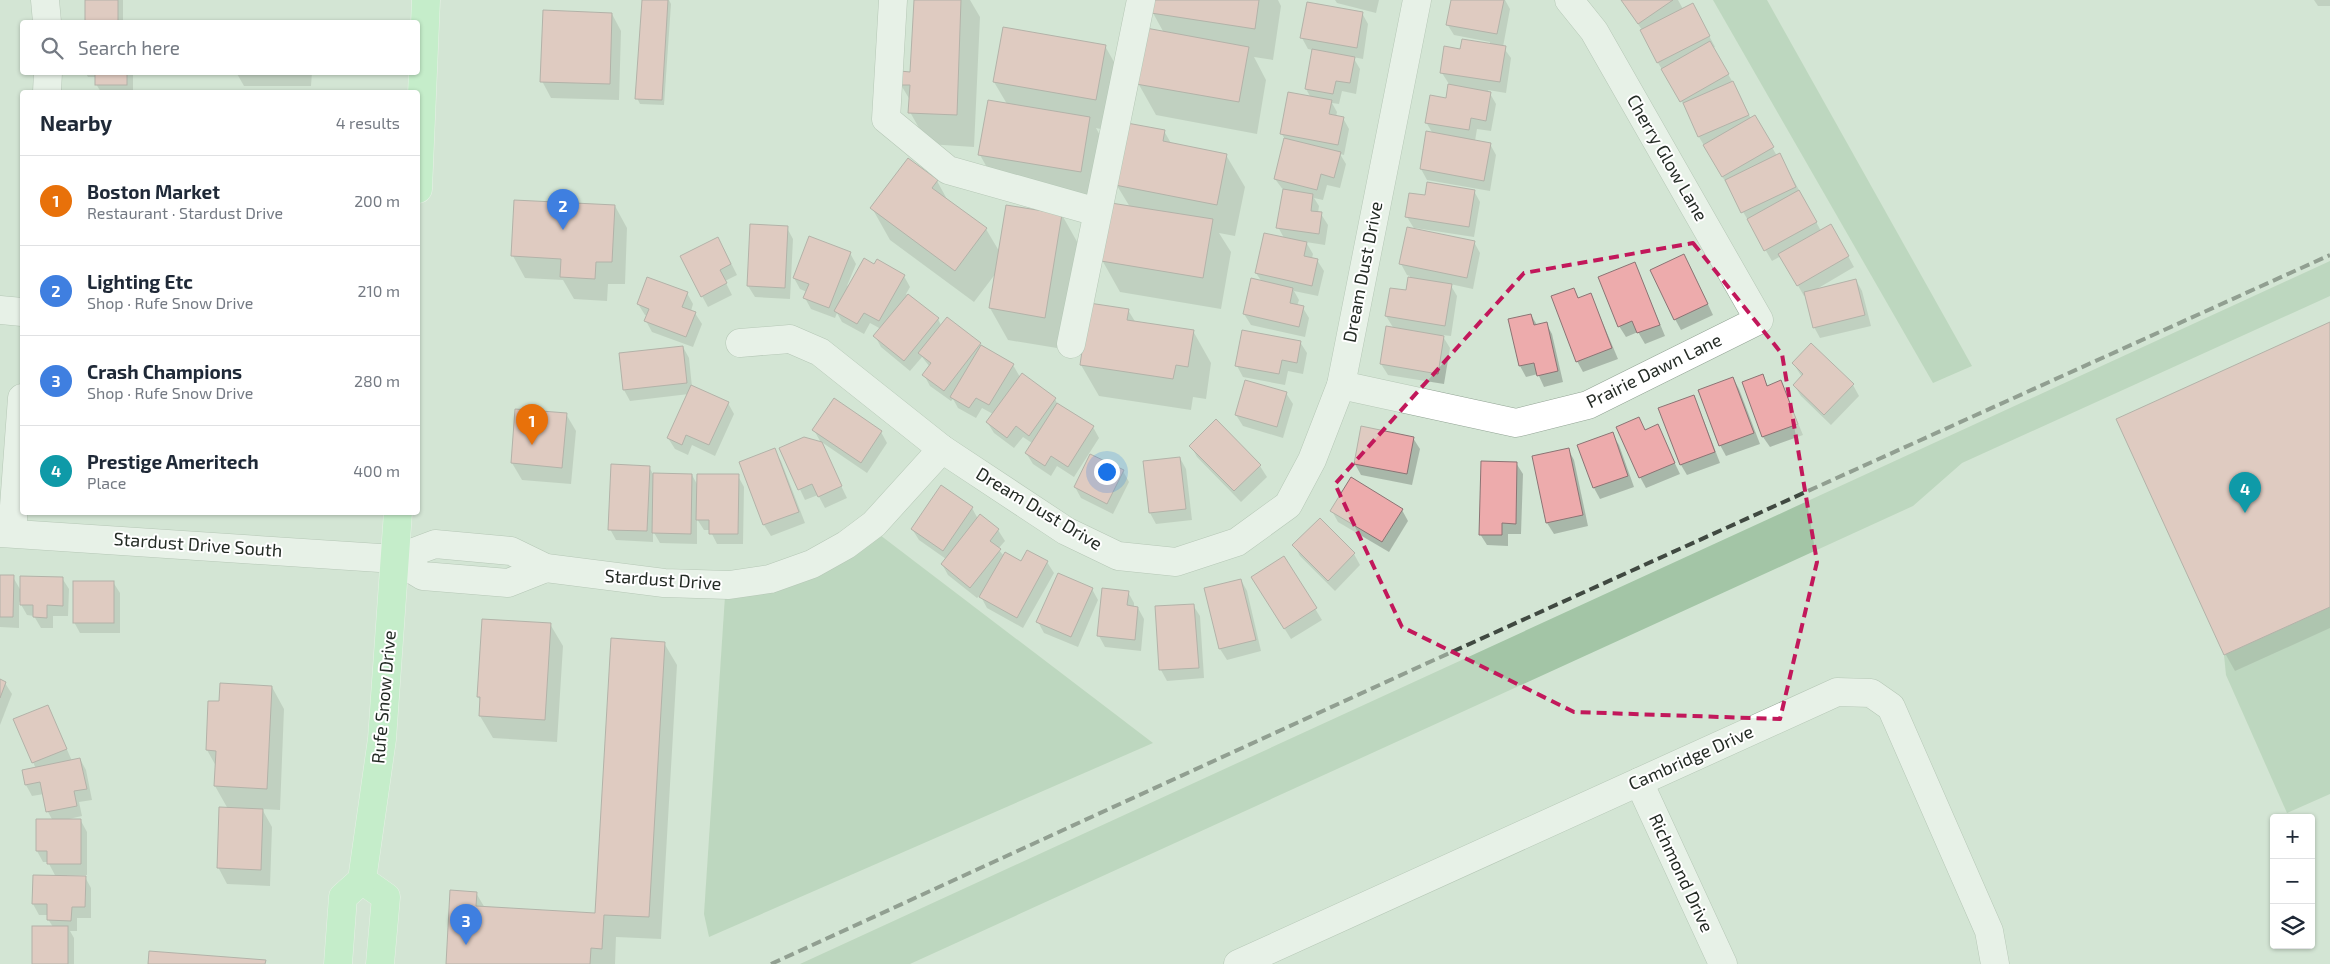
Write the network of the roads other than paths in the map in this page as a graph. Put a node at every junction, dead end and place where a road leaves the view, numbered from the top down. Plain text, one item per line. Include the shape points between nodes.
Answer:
1 (45, 0) edge
2 (426, 0) edge
3 (893, 0) edge
4 (1141, 0) edge
5 (1417, 0) edge
6 (1569, 0) edge
7 (47, 20) edge
8 (48, 75) edge
9 (47, 90) edge
10 (420, 142) edge
11 (1097, 212) junction
12 (0, 310) edge
13 (20, 312) edge
14 (1759, 320) joint
15 (740, 342) dead end
16 (1071, 344) dead end
17 (1341, 385) junction
18 (20, 415) edge
19 (942, 449) junction
20 (398, 515) edge
21 (6, 533) edge
22 (395, 559) junction
23 (1638, 782) junction
24 (362, 880) junction
25 (338, 964) edge
26 (380, 964) edge
27 (1238, 964) edge
28 (1723, 964) edge
29 (1995, 964) edge

1 - 7 street
2 - 10 main road
3 - 11 street via 886,119 948,170
4 - 11 street
5 - 17 street, Dream Dust Drive
6 - 14 street, Cherry Glow Lane via 1594,31
8 - 9 street
11 - 16 street
12 - 13 street
14 - 17 street, Prairie Dawn Lane via 1588,405 1516,423
15 - 19 street, Dream Dust Drive via 790,339 820,352
17 - 19 street, Dream Dust Drive via 1312,460 1288,505 1237,542 1176,562 1118,556 1066,531
18 - 21 street
19 - 22 street, Stardust Drive via 874,524 812,564 770,579 729,585 664,584 546,568 511,551 435,544
20 - 22 main road, Rufe Snow Drive
21 - 22 street, Stardust Drive South
22 - 24 main road, Rufe Snow Drive via 382,739
23 - 27 street, Cambridge Drive
23 - 28 street, Richmond Drive
23 - 29 street, Cambridge Drive via 1837,692 1870,693 1891,707 1989,931
24 - 25 main road via 343,897
24 - 26 main road via 386,897

